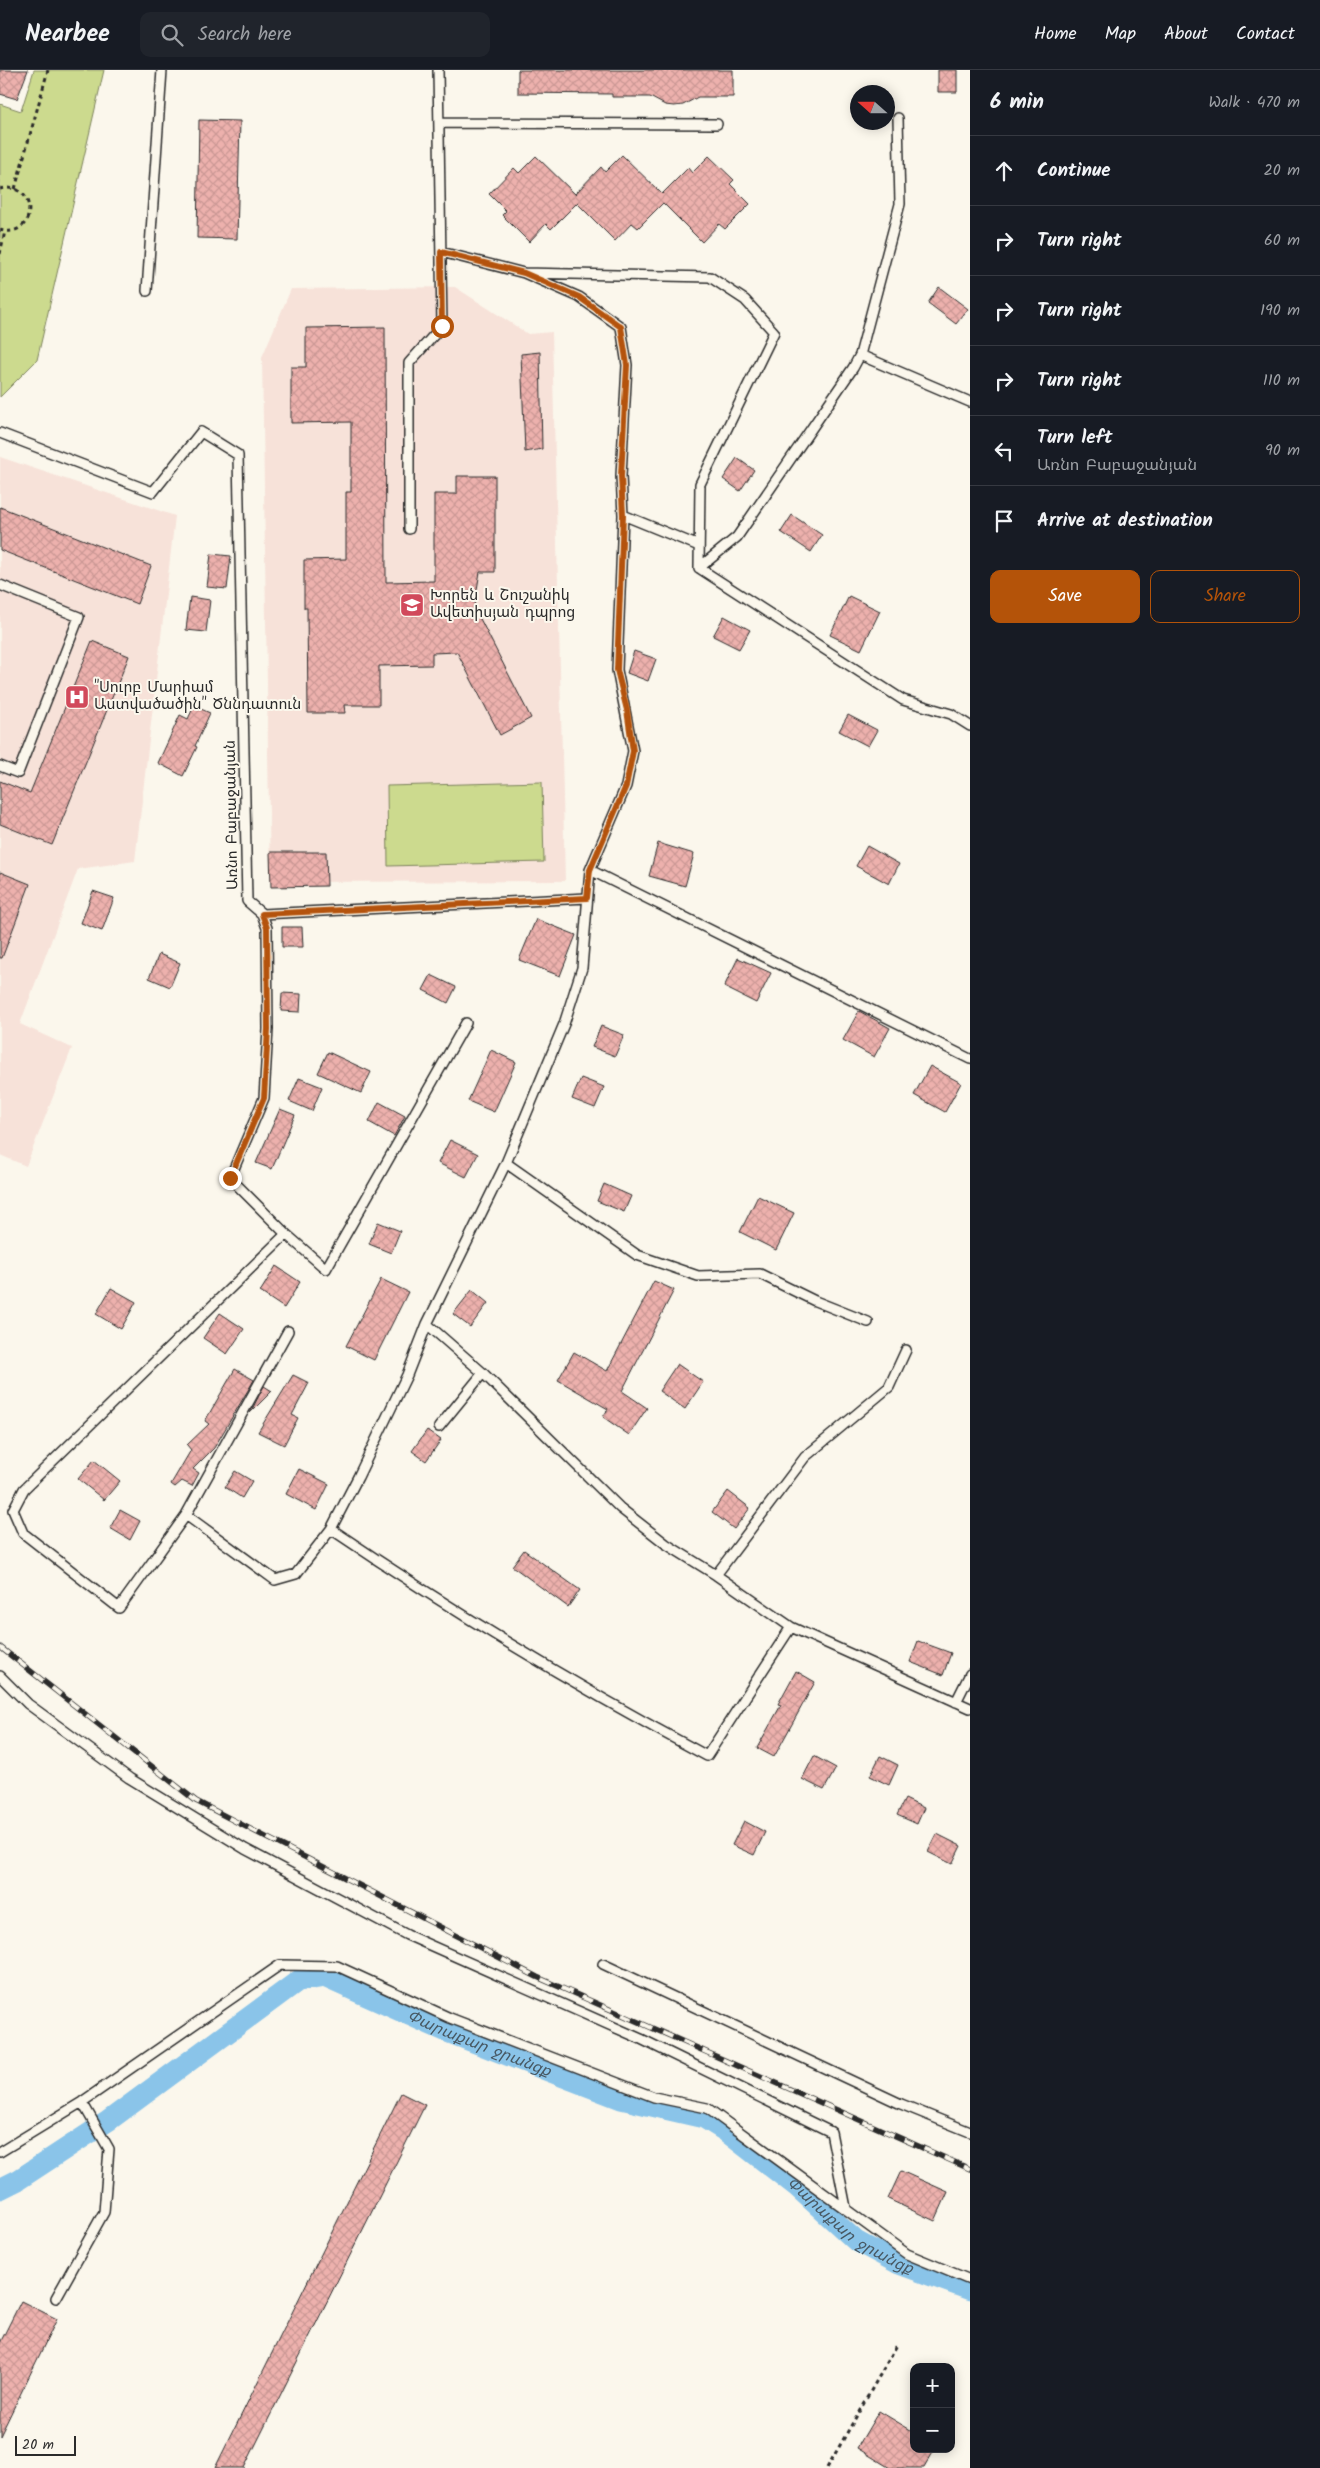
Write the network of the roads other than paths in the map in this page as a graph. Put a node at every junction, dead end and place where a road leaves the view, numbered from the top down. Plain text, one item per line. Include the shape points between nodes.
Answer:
1 (162, 70) edge
2 (438, 70) edge
3 (898, 118) dead end
4 (439, 123) junction
5 (717, 124) dead end
6 (441, 252) junction
7 (524, 273) junction
8 (147, 291) dead end
9 (860, 355) junction
10 (970, 402) edge
11 (0, 432) edge
12 (623, 515) junction
13 (409, 529) dead end
14 (699, 546) junction
15 (699, 568) junction
16 (0, 585) edge
17 (970, 726) edge
18 (0, 766) edge
19 (590, 870) junction
20 (587, 898) junction
21 (262, 914) junction
22 (466, 1023) dead end
23 (970, 1059) edge
24 (506, 1163) junction
25 (286, 1234) junction
26 (868, 1322) dead end
27 (427, 1324) junction
28 (288, 1331) dead end
29 (906, 1350) dead end
30 (483, 1373) junction
31 (439, 1427) dead end
32 (186, 1515) junction
33 (331, 1529) junction
34 (716, 1575) junction
35 (791, 1627) junction
36 (970, 1674) edge
37 (0, 1676) edge
38 (956, 1702) junction
39 (970, 1708) edge
40 (603, 1964) dead end
41 (82, 2102) junction
42 (970, 2132) edge
43 (0, 2152) edge
44 (846, 2208) junction
45 (970, 2280) edge
46 (56, 2298) dead end

1 - 8 lane
2 - 4 lane
3 - 9 lane via 900,204
4 - 5 lane
4 - 6 lane
6 - 7 lane
6 - 13 lane via 442,326 409,363
7 - 12 lane via 579,297 621,327 627,365 621,476
7 - 14 lane via 710,278 745,300 774,332 700,484
9 - 10 lane
9 - 15 lane via 737,537
11 - 21 lane, Առնո Բաբաջանյան via 153,492 201,432 238,455 247,901
12 - 14 lane
12 - 19 lane via 617,670 633,751 626,786
14 - 15 lane
15 - 17 lane via 903,700 951,714
16 - 18 lane via 79,617 18,773
19 - 20 lane
19 - 23 lane
20 - 21 lane
20 - 24 lane via 582,968 564,1024
21 - 25 lane, Առնո Բաբաջանյան via 267,928 268,1029 264,1098 230,1178
22 - 25 lane, Առնո Բաբաջանյան via 326,1269
24 - 26 lane via 637,1255 698,1276 760,1274
24 - 27 lane
25 - 32 lane via 24,1489 13,1510 23,1533 119,1608
27 - 30 lane
27 - 33 lane via 407,1376
28 - 32 lane
29 - 34 lane via 889,1387 805,1457
30 - 31 lane
30 - 34 lane via 620,1508 666,1544
32 - 33 lane via 275,1580 296,1574
33 - 35 lane via 408,1581 707,1756
34 - 35 lane
35 - 38 lane
36 - 38 lane
37 - 44 lane via 28,1704 129,1778 245,1849 408,1935 641,2039 831,2132
38 - 39 lane
40 - 42 lane via 901,2104
41 - 43 lane
41 - 44 lane via 280,1965 337,1966 450,2018 654,2097 707,2108
41 - 46 lane via 109,2149 104,2212
44 - 45 lane via 907,2254

